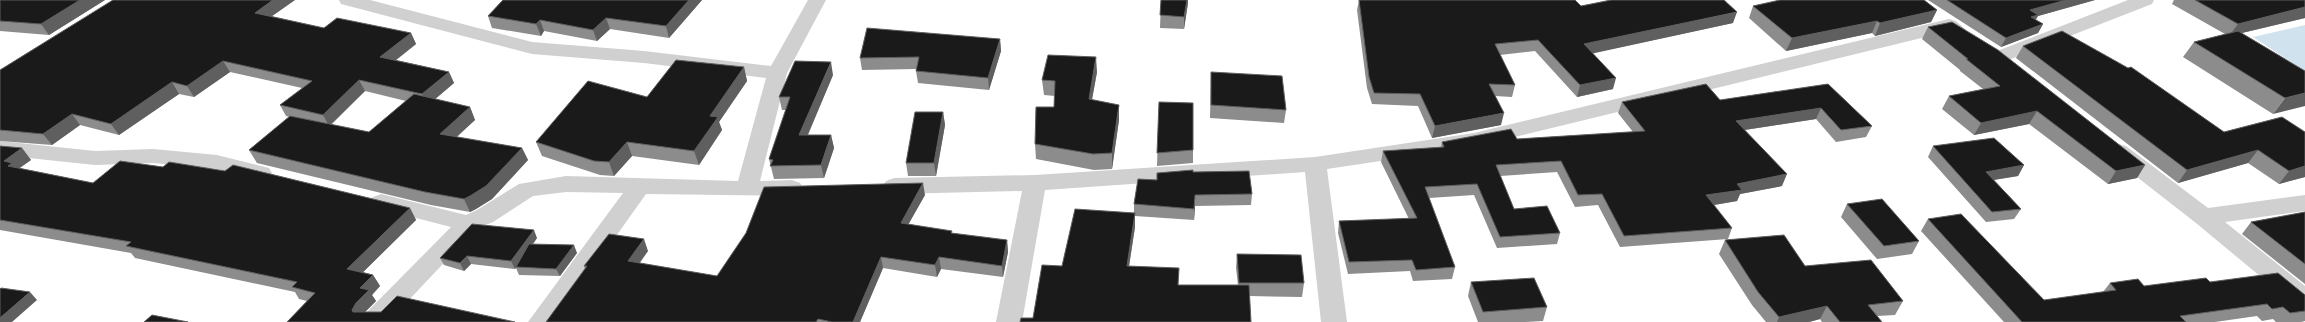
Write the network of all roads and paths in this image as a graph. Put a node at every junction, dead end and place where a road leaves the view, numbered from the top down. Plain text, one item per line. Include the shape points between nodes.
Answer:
1 (348, 0) edge
2 (817, 0) edge
3 (2145, 0) edge
4 (1932, 12) edge
5 (1948, 25) junction
6 (1999, 57) junction
7 (2017, 72) edge
8 (777, 73) junction
9 (2104, 140) edge
10 (0, 148) edge
11 (1315, 164) junction
12 (284, 179) edge
13 (1035, 183) junction
14 (640, 186) junction
15 (872, 187) edge
16 (809, 188) edge
17 (747, 189) junction
18 (358, 197) edge
19 (2305, 203) edge
20 (2204, 217) junction
21 (468, 223) junction
22 (2305, 300) edge
23 (373, 322) edge
24 (541, 322) edge
25 (1009, 322) edge
26 (1334, 322) edge

1 - 8 street via 532,48 644,57
2 - 8 street
3 - 6 street
4 - 5 street
5 - 6 street
5 - 11 street via 1474,140
6 - 7 street
8 - 17 street
9 - 20 street
10 - 12 street via 95,158 153,156 217,162
11 - 13 street
11 - 26 street
13 - 15 street
13 - 25 street
14 - 17 street
14 - 21 street via 566,184 527,189 486,216
14 - 24 street
16 - 17 street
18 - 21 street
19 - 20 street
20 - 22 street
21 - 23 street

